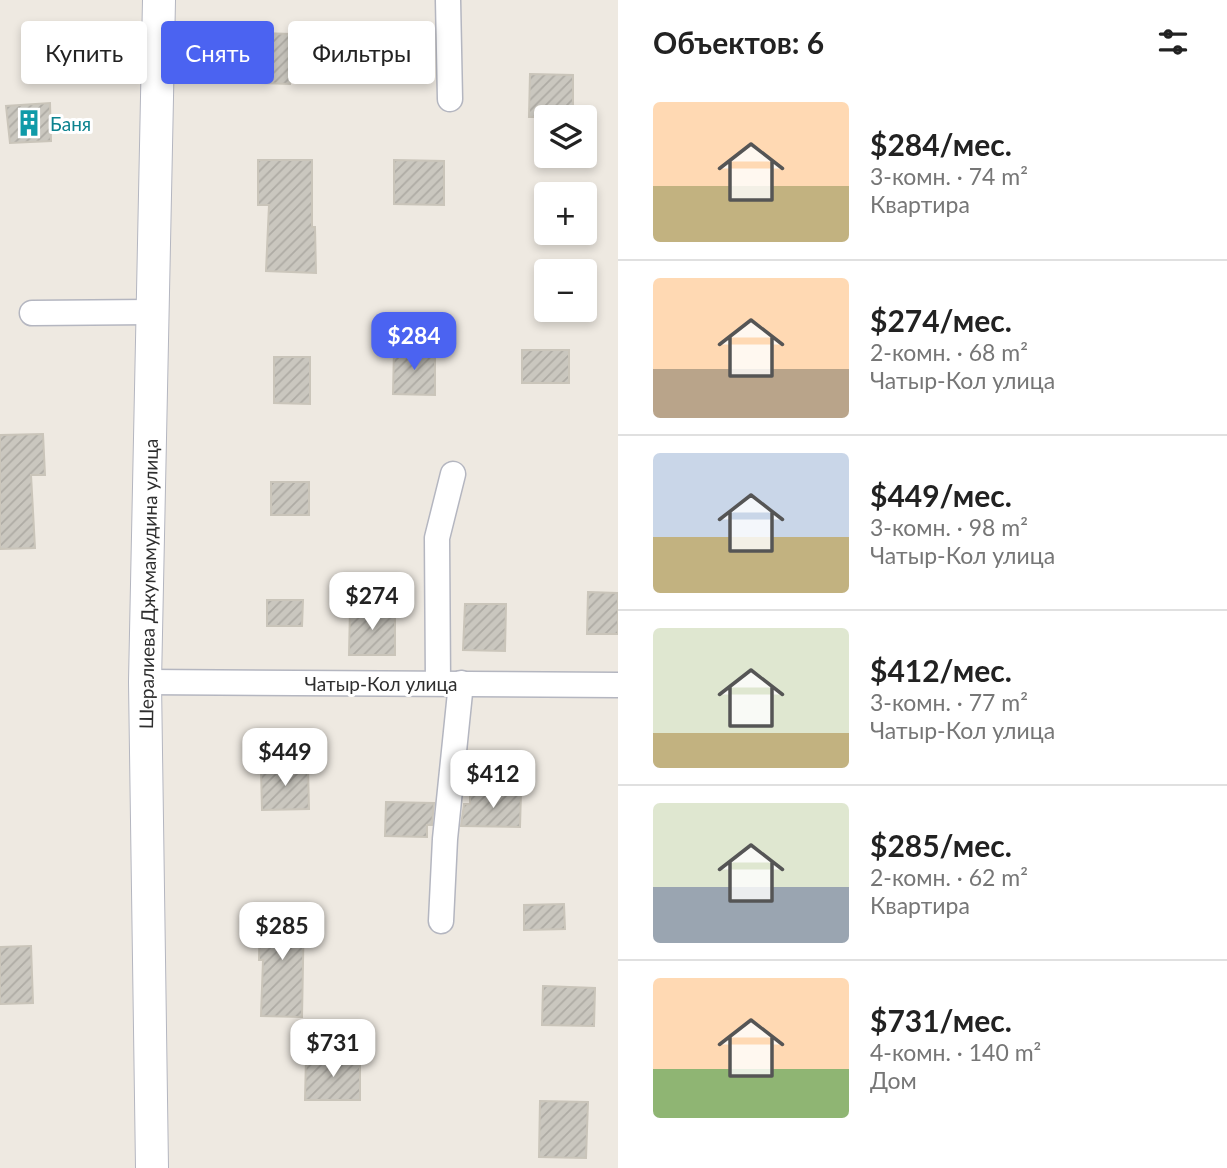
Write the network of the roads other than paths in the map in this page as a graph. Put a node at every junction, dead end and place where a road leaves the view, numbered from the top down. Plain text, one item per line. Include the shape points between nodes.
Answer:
1 (159, 0) edge
2 (448, 0) edge
3 (450, 99) dead end
4 (152, 312) junction
5 (32, 313) dead end
6 (453, 474) dead end
7 (145, 682) junction
8 (449, 683) junction
9 (618, 685) edge
10 (441, 921) dead end
11 (152, 1168) edge

1 - 4 street, Шералиева Джумамудина улица
2 - 3 street
4 - 5 street
4 - 7 street, Шералиева Джумамудина улица
6 - 8 street via 437,538
7 - 8 street, Чатыр-Кол улица
7 - 11 street, Шералиева Джумамудина улица
8 - 9 street, Чатыр-Кол улица
8 - 10 street

